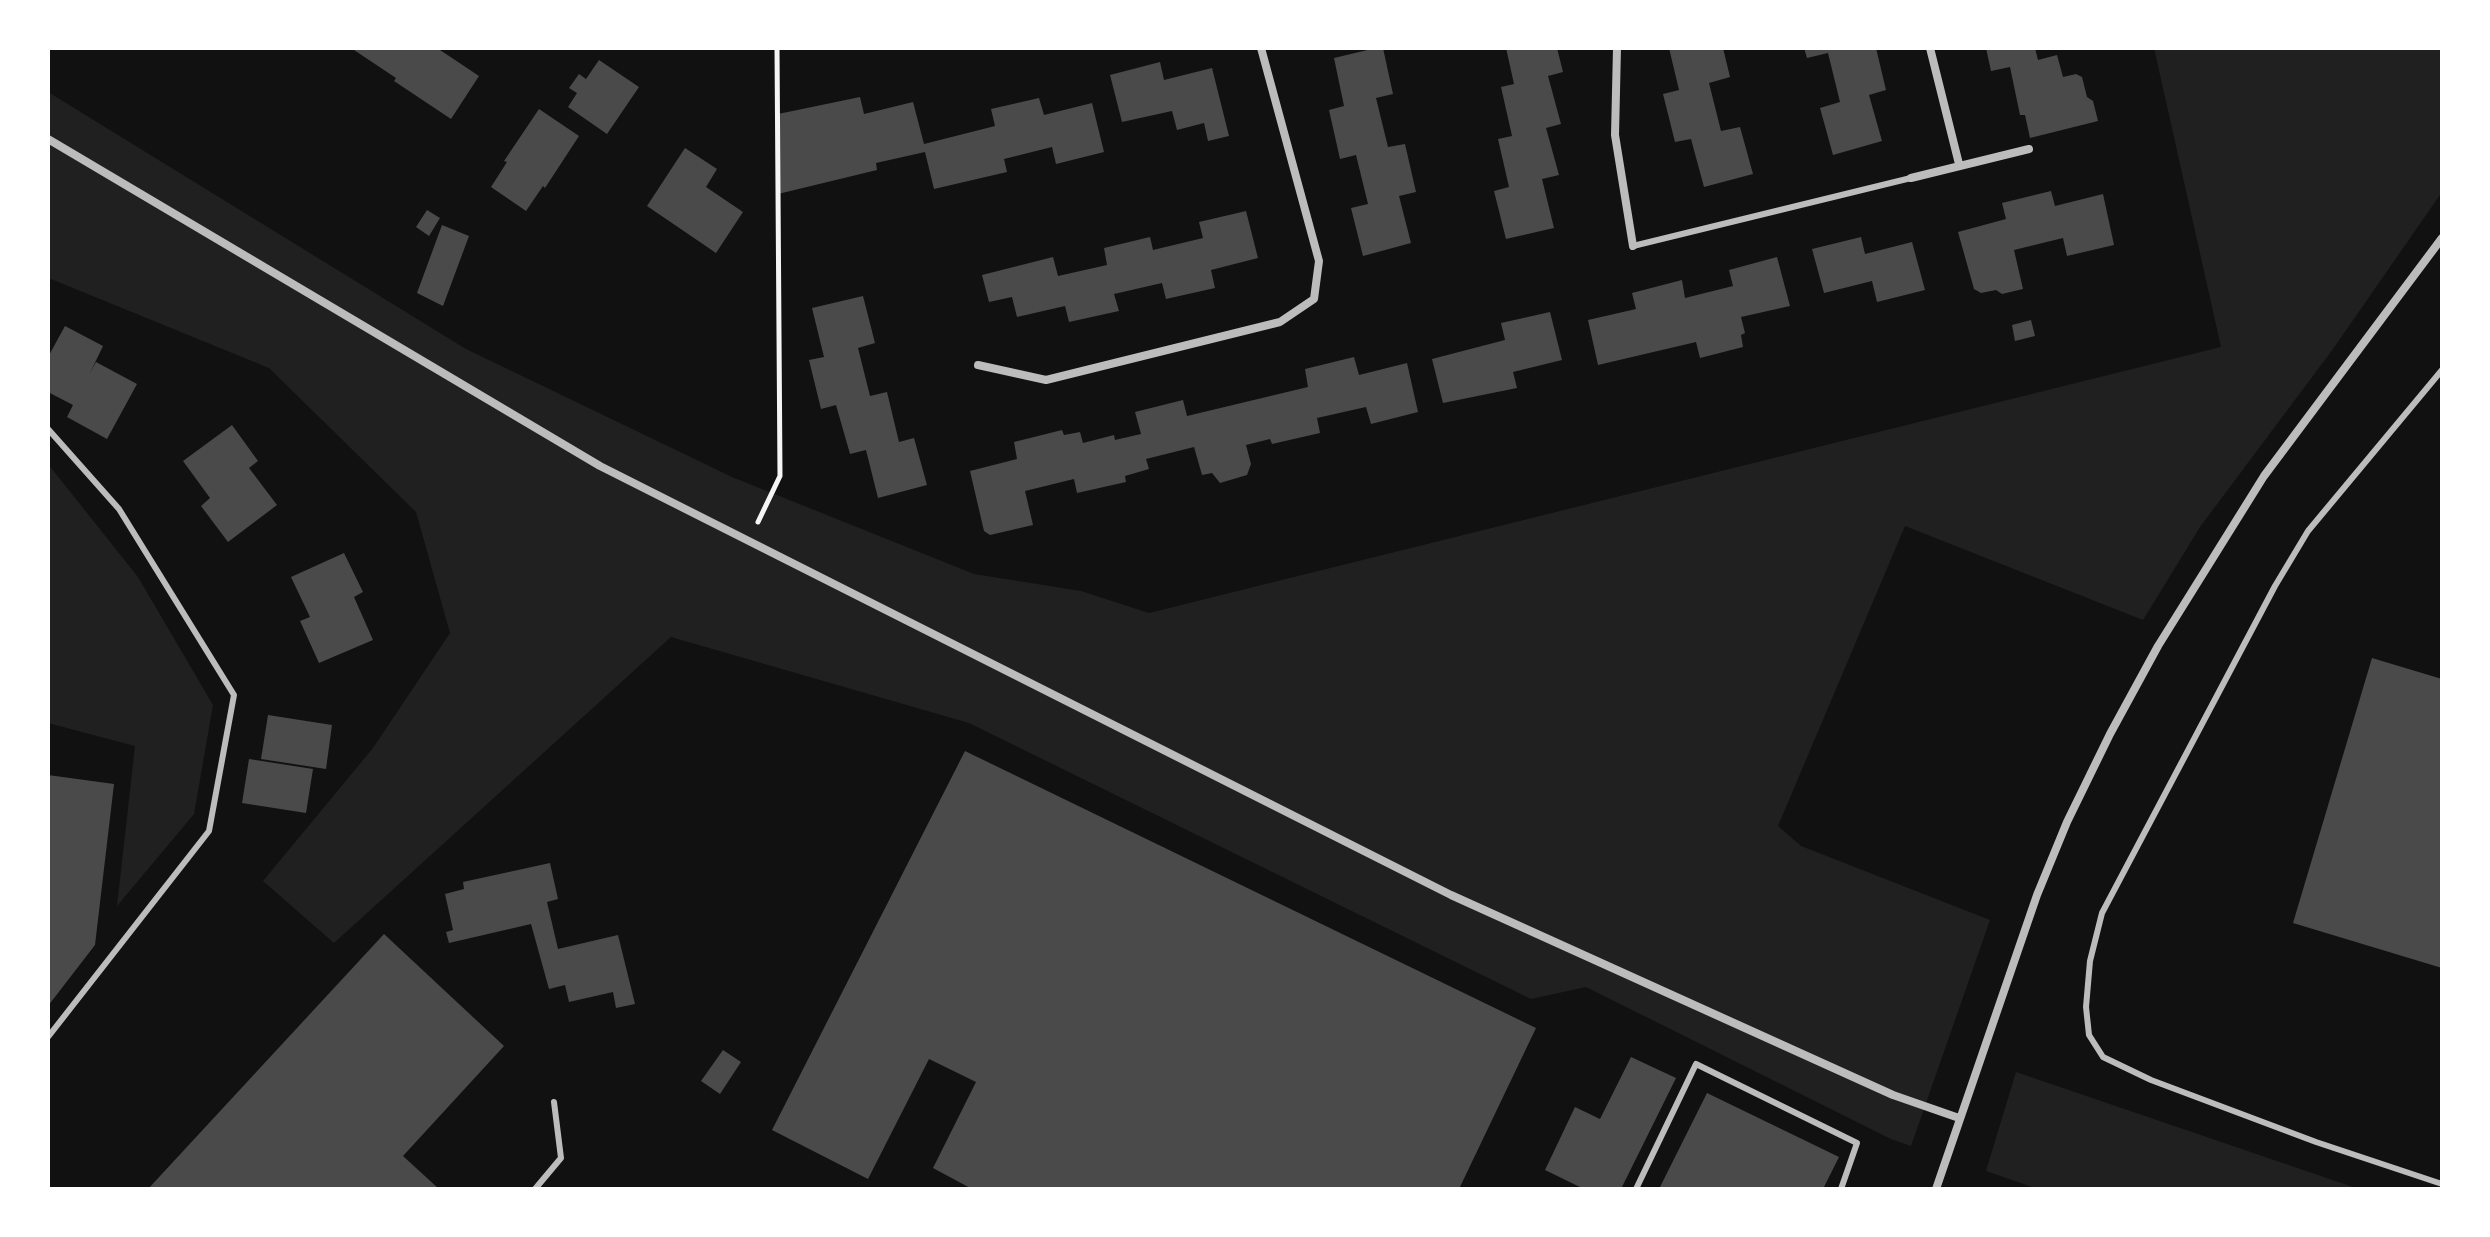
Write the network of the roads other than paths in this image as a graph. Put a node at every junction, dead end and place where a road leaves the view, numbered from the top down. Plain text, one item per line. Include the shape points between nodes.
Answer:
1 (1261, 48) edge
2 (1617, 48) edge
3 (1930, 48) edge
4 (48, 139) edge
5 (2029, 149) dead end
6 (1959, 164) junction
7 (1911, 178) joint
8 (2442, 238) edge
9 (1633, 246) joint
10 (978, 365) dead end
11 (2442, 370) edge
12 (48, 429) edge
13 (48, 1037) edge
14 (554, 1102) dead end
15 (1959, 1118) junction
16 (2442, 1184) edge
17 (535, 1189) edge
18 (1636, 1189) edge
19 (1841, 1189) edge
20 (1936, 1189) edge

1 - 10 street via 1319,261 1314,299 1280,322 1046,380
2 - 9 street via 1615,135
3 - 6 street
4 - 15 street via 600,466 1451,895 1893,1095
5 - 6 street
6 - 7 street
7 - 9 lane
8 - 15 street via 2264,476 2158,646 2067,822
11 - 16 lane via 2308,531 2275,586 2102,913 2086,1007 2089,1035 2103,1057 2316,1142
12 - 13 lane via 119,509 234,695 209,831
14 - 17 lane via 561,1158
15 - 20 street
18 - 19 lane via 1696,1064 1857,1143

